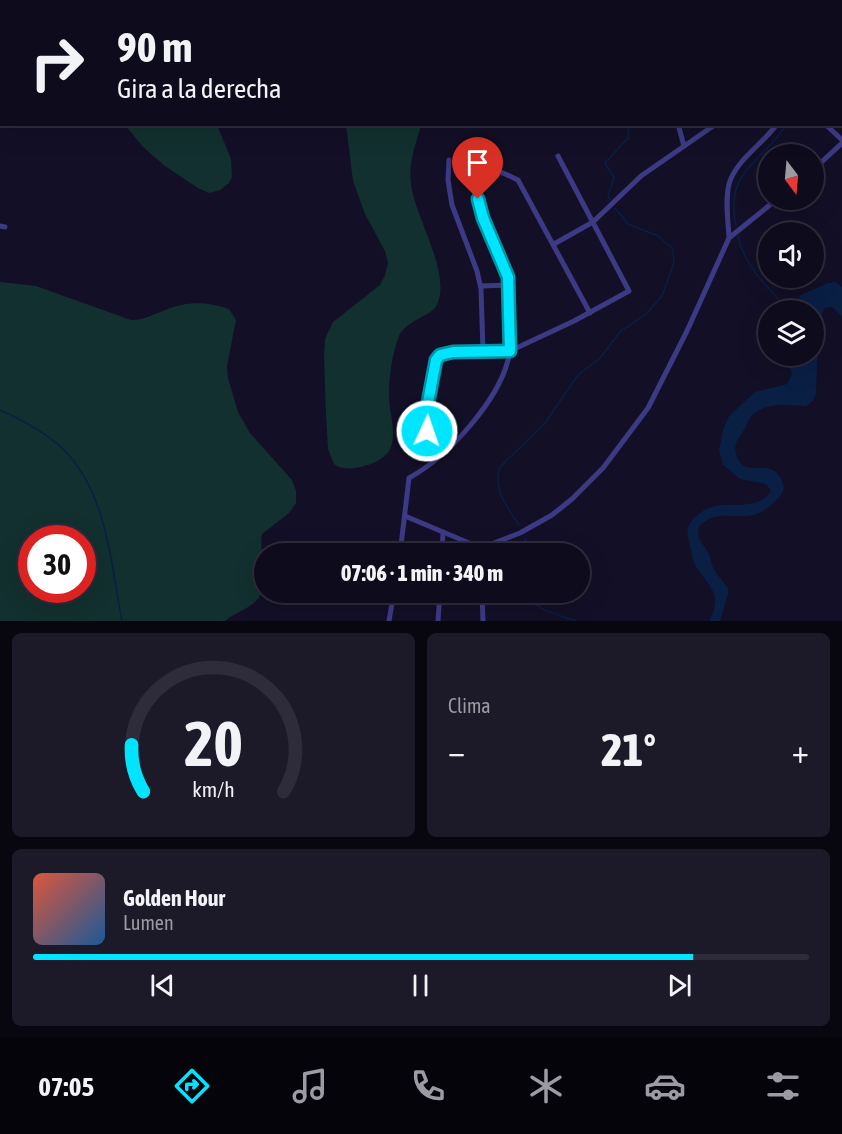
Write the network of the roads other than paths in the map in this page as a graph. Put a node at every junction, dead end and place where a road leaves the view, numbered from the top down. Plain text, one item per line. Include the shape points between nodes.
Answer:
1 (679, 126) edge
2 (713, 126) edge
3 (775, 126) edge
4 (827, 126) edge
5 (842, 142) edge
6 (684, 146) junction
7 (558, 156) dead end
8 (824, 159) edge
9 (448, 160) dead end
10 (764, 210) edge
11 (593, 222) junction
12 (729, 238) junction
13 (554, 244) junction
14 (509, 285) junction
15 (481, 286) junction
16 (590, 313) junction
17 (483, 351) junction
18 (510, 351) junction
19 (440, 455) junction
20 (405, 516) junction
21 (444, 532) junction
22 (401, 543) edge
23 (443, 543) edge
24 (465, 543) edge
25 (498, 543) edge
26 (392, 603) edge
27 (439, 603) edge
28 (482, 603) edge
29 (389, 621) edge
30 (438, 621) edge
31 (483, 621) edge

1 - 6 street
2 - 6 street
3 - 12 street via 732,178
4 - 5 street
5 - 8 street
6 - 11 street via 634,182
7 - 11 street
9 - 15 street via 452,205
10 - 12 street
11 - 13 street
11 - 16 street via 629,291
12 - 25 street via 648,408 614,455 552,515
13 - 14 street via 518,180 486,165 478,183 480,208
13 - 16 street
14 - 15 street
14 - 18 street
15 - 17 street
16 - 18 street
17 - 18 street
17 - 19 street via 446,352 437,358 426,420 427,431
18 - 19 street via 493,395
19 - 20 street via 409,478
20 - 21 street
20 - 22 street
21 - 23 street
21 - 24 street
26 - 29 street
27 - 30 street
28 - 31 street

